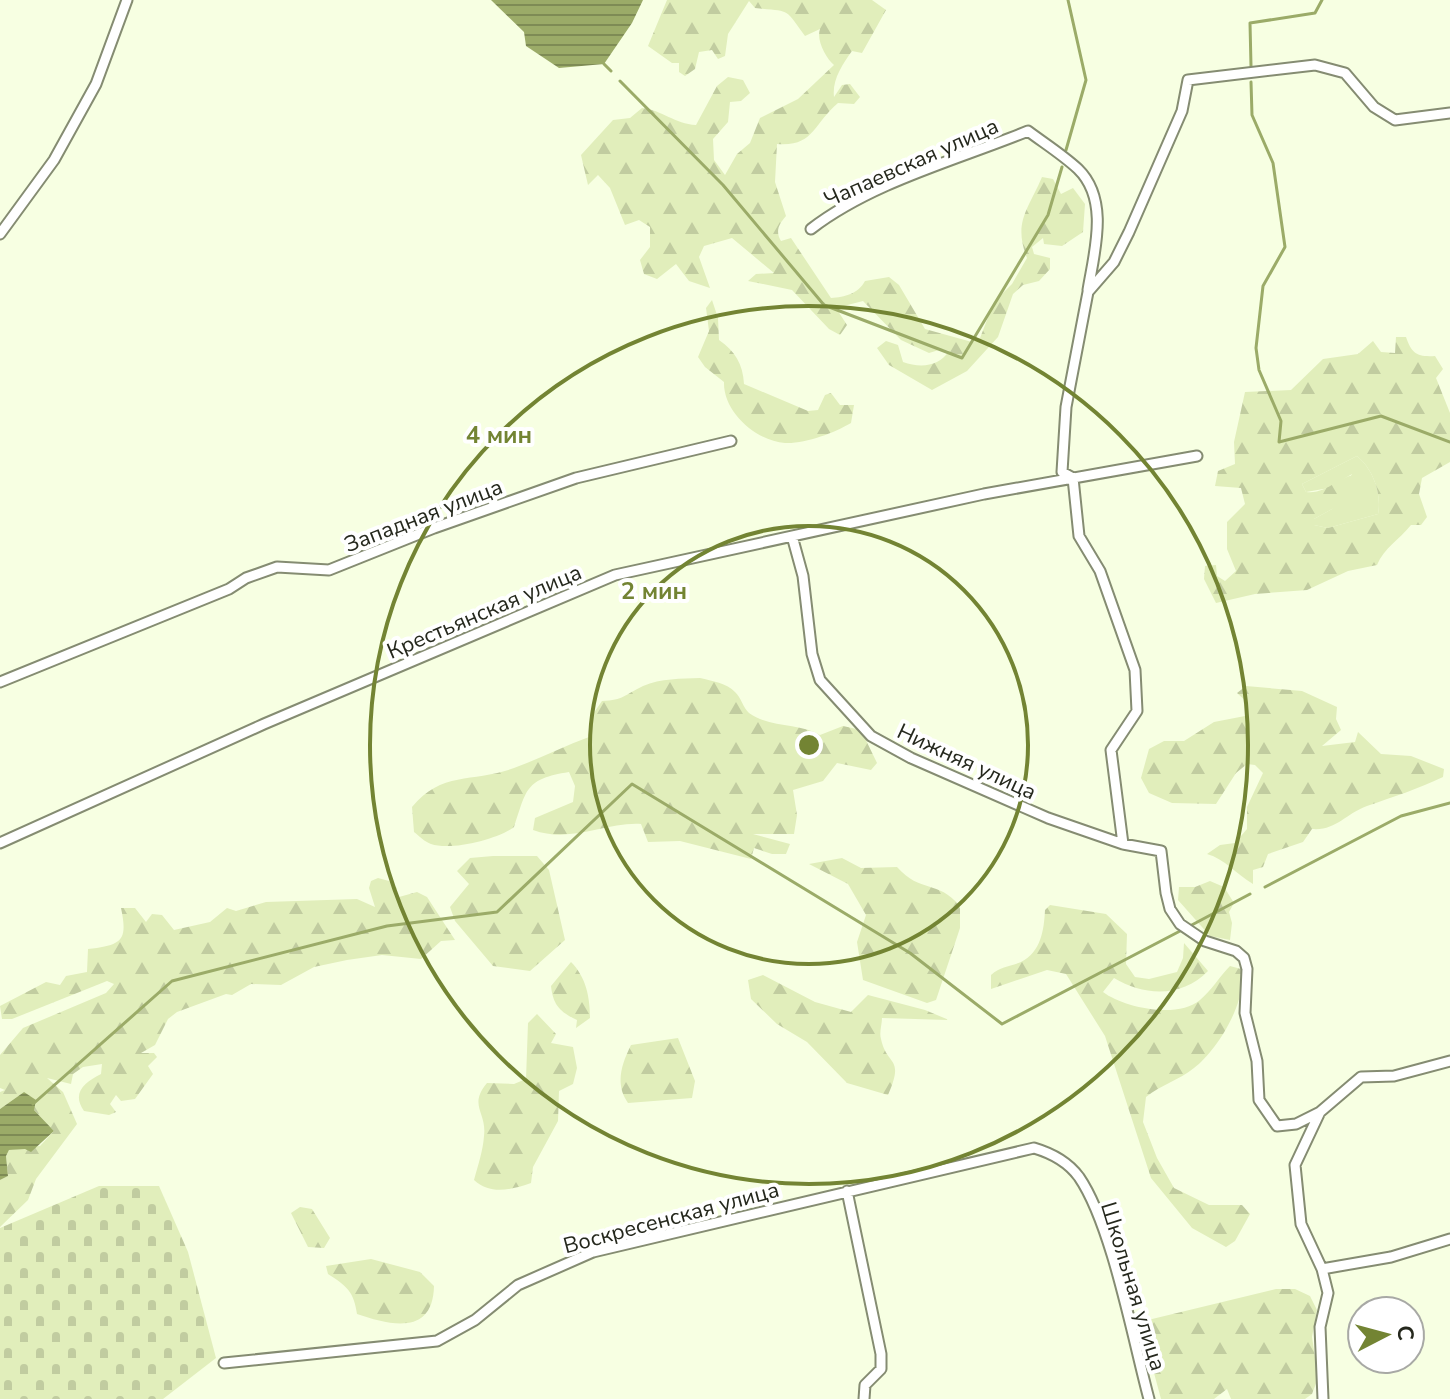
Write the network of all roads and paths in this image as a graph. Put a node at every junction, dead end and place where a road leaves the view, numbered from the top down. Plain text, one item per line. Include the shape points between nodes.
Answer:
1 (127, 0) edge
2 (1450, 113) edge
3 (811, 229) dead end
4 (0, 234) edge
5 (1088, 292) junction
6 (731, 441) dead end
7 (1197, 456) dead end
8 (1073, 478) junction
9 (792, 536) junction
10 (0, 682) edge
11 (0, 843) edge
12 (1123, 844) junction
13 (1450, 1061) edge
14 (1320, 1112) junction
15 (1049, 1152) joint
16 (847, 1191) junction
17 (1450, 1239) edge
18 (1322, 1269) junction
19 (224, 1363) dead end
20 (864, 1399) edge
21 (1149, 1399) edge
22 (1323, 1399) edge

1 - 4 street via 96,84 61,147
2 - 5 street via 1395,120 1374,107 1345,73 1315,65 1188,80 1182,111 1129,232 1114,262
3 - 5 street, Чапаевская улица via 894,185 1028,131 1081,172 1095,201 1098,220
5 - 8 street via 1060,460 1062,472
6 - 10 street, Западная улица via 576,478 329,570 263,570 229,589
7 - 8 street, Крестьянская улица
8 - 9 street, Крестьянская улица
8 - 12 street via 1079,536 1100,571 1135,670 1137,711 1111,750
9 - 11 street, Крестьянская улица via 615,575
9 - 12 street, Нижняя улица via 820,680 871,736 1048,818
12 - 14 street, Нижняя улица via 1161,851 1166,893 1180,924 1244,958 1245,1013 1257,1061 1259,1100 1277,1126
13 - 14 street via 1394,1076 1361,1077
14 - 18 street via 1295,1165 1301,1224
15 - 16 street, Воскресенская улица via 1034,1148
15 - 21 street, Школьная улица via 1080,1178 1105,1237
16 - 19 street, Воскресенская улица via 593,1252 518,1285 475,1320 437,1341
16 - 20 street via 881,1354 881,1369 865,1385
17 - 18 street via 1391,1257
18 - 22 street via 1328,1293 1320,1327

